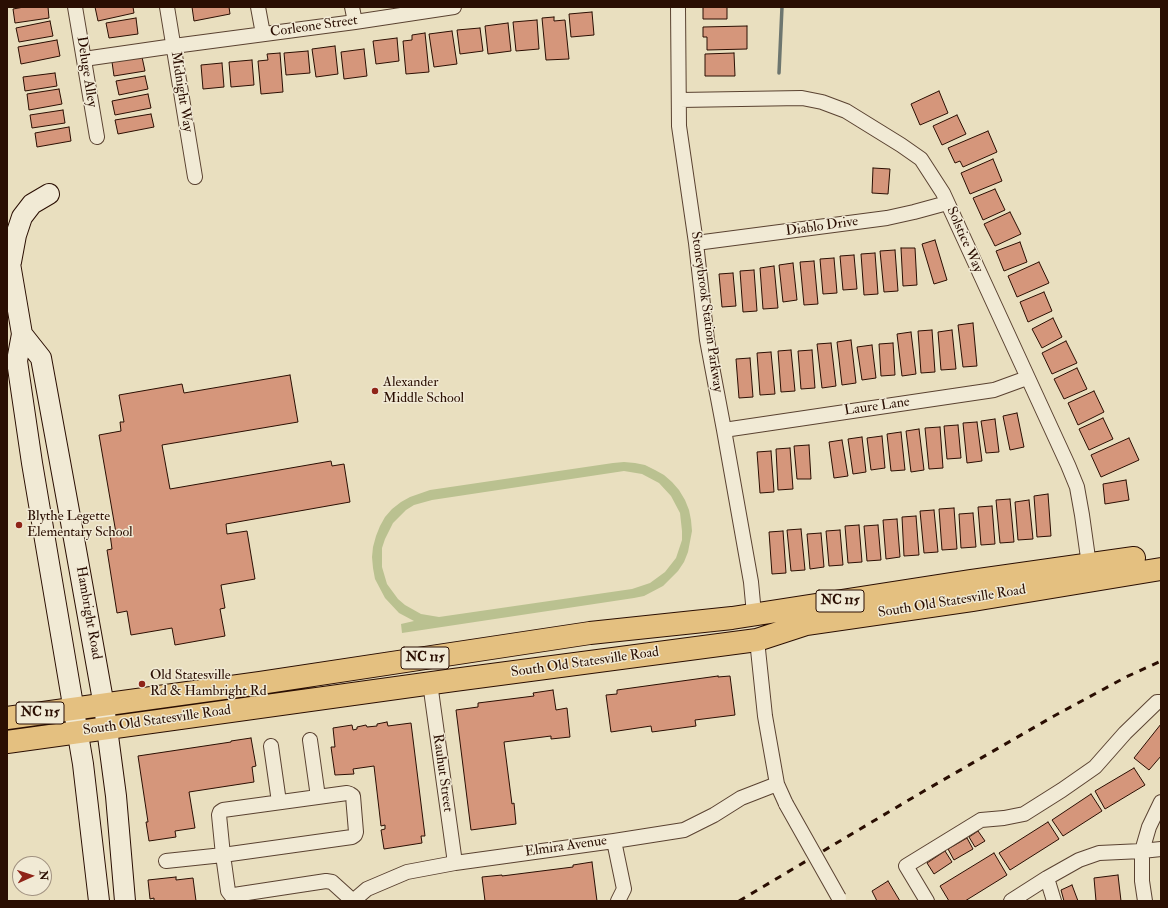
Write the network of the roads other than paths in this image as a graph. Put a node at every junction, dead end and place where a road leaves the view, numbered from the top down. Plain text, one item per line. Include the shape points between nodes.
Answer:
1 (75, 7) edge
2 (167, 7) edge
3 (258, 7) edge
4 (352, 7) edge
5 (454, 7) edge
6 (678, 7) edge
7 (437, 8) edge
8 (354, 22) junction
9 (263, 34) junction
10 (174, 46) junction
11 (84, 59) junction
12 (680, 100) junction
13 (97, 137) dead end
14 (195, 178) dead end
15 (49, 194) dead end
16 (947, 202) junction
17 (696, 243) junction
18 (9, 255) edge
19 (22, 334) junction
20 (1027, 378) junction
21 (724, 430) junction
22 (1161, 555) edge
23 (1089, 565) junction
24 (1161, 569) edge
25 (914, 589) junction
26 (754, 614) junction
27 (757, 640) junction
28 (634, 656) junction
29 (430, 684) junction
30 (1161, 702) edge
31 (104, 706) junction
32 (74, 709) junction
33 (7, 718) edge
34 (107, 728) junction
35 (78, 732) junction
36 (310, 740) dead end
37 (7, 742) edge
38 (271, 746) dead end
39 (777, 784) junction
40 (318, 797) junction
41 (279, 802) junction
42 (1161, 802) edge
43 (614, 841) junction
44 (1161, 849) edge
45 (1142, 851) junction
46 (223, 855) junction
47 (166, 861) dead end
48 (455, 863) junction
49 (1047, 878) junction
50 (840, 900) edge
51 (99, 901) edge
52 (125, 901) edge
53 (353, 901) edge
54 (618, 901) edge
55 (927, 901) edge
56 (1011, 901) edge
57 (1054, 901) edge
58 (1145, 901) edge

1 - 11 street, Deluge Alley
2 - 10 street, Midnight Way
3 - 9 street
4 - 8 street
5 - 7 street, Corleone Street
6 - 12 street, Stoneybrook Station Parkway
7 - 8 street, Corleone Street
8 - 9 street, Corleone Street
9 - 10 street, Corleone Street
10 - 11 street, Corleone Street
10 - 14 street, Midnight Way
11 - 13 street, Deluge Alley
12 - 16 street, Solstice Way via 802,98 846,111 921,159
12 - 17 street, Stoneybrook Station Parkway via 679,126
15 - 18 main road via 32,204 22,217
16 - 17 street, Diablo Drive via 887,218
16 - 20 street, Solstice Way
17 - 21 street, Stoneybrook Station Parkway via 707,340
18 - 19 main road, Hambright Road
19 - 31 main road, Hambright Road via 41,358
19 - 32 main road, Hambright Road via 17,360
20 - 21 street, Laure Lane via 994,390
20 - 23 street, Solstice Way via 1076,487
21 - 26 street, Stoneybrook Station Parkway
22 - 23 main road, South Old Statesville Road / NC 115
23 - 25 main road, South Old Statesville Road / NC 115
24 - 27 main road, South Old Statesville Road / NC 115 via 806,624
25 - 26 main road, South Old Statesville Road / NC 115
25 - 27 main road via 863,606 773,621 762,628
26 - 28 main road via 746,625 738,628 656,641
26 - 31 main road, South Old Statesville Road / NC 115 via 590,633
27 - 28 main road, South Old Statesville Road / NC 115
27 - 39 street via 765,716
28 - 29 main road, South Old Statesville Road / NC 115
29 - 34 main road, South Old Statesville Road / NC 115
29 - 48 street, Rauhut Street
30 - 55 street via 1157,702 1125,733 1095,767 1062,790 1024,814 981,820 906,866
31 - 32 main road, South Old Statesville Road / NC 115
31 - 34 main road, Hambright Road
32 - 33 main road, South Old Statesville Road / NC 115
32 - 35 main road, Hambright Road
34 - 35 main road, South Old Statesville Road / NC 115
34 - 52 main road, Hambright Road
35 - 37 main road, South Old Statesville Road / NC 115
35 - 51 main road, Hambright Road
36 - 40 street
38 - 41 street
39 - 43 street, Elmira Avenue via 741,798 684,830
39 - 50 street, bridge
40 - 41 street
40 - 46 street via 347,793 353,796 355,835
41 - 46 street via 220,812
42 - 45 street via 1149,827
43 - 48 street, Elmira Avenue
43 - 54 street via 624,889
44 - 45 street
45 - 49 street via 1099,853 1079,860
45 - 58 street
46 - 47 street
46 - 53 street via 228,891 231,895 326,881 332,882
48 - 53 street, Elmira Avenue via 407,872 367,888
49 - 56 street
49 - 57 street

